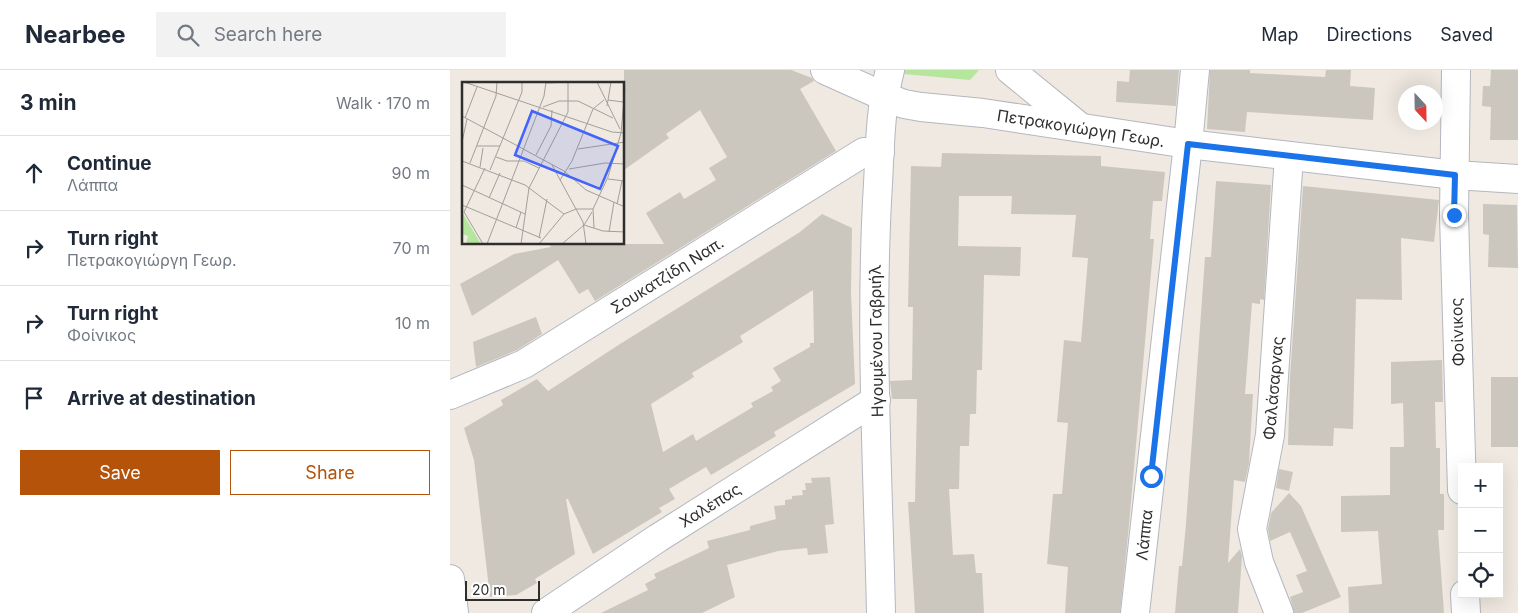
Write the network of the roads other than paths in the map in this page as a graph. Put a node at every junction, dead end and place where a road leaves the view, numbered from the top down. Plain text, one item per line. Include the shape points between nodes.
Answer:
1 (824, 70) edge
2 (890, 70) edge
3 (1010, 70) edge
4 (1195, 70) edge
5 (1456, 70) edge
6 (883, 96) junction
7 (1081, 128) junction
8 (1188, 144) junction
9 (880, 152) junction
10 (1289, 156) junction
11 (1455, 175) junction
12 (1518, 180) edge
13 (450, 395) edge
14 (876, 400) junction
15 (1461, 463) edge
16 (450, 579) edge
17 (1466, 598) edge
18 (454, 613) edge
19 (546, 613) edge
20 (881, 613) edge
21 (1135, 613) edge
22 (1279, 613) edge
23 (1466, 613) edge

1 - 6 street, Πετρακογιώργη Γεωρ.
2 - 6 street, Ηγουμένου Γαβριήλ
3 - 7 street
4 - 8 street, Λάππα
5 - 11 street, Φοίνικος
6 - 7 street, Πετρακογιώργη Γεωρ. via 921,107
6 - 9 street, Ηγουμένου Γαβριήλ
7 - 8 street, Πετρακογιώργη Γεωρ.
8 - 10 street, Πετρακογιώργη Γεωρ.
8 - 21 street, Λάππα
9 - 13 street, Σουκατζίδη Ναπ. via 864,152 516,369
9 - 14 street, Ηγουμένου Γαβριήλ via 874,254
10 - 11 street, Πετρακογιώργη Γεωρ.
10 - 22 street, Φαλάσαρνας via 1270,435 1252,529 1259,562
11 - 12 street, Πετρακογιώργη Γεωρ.
11 - 15 street, Φοίνικος
14 - 19 street, Χαλέπας
14 - 20 street, Ηγουμένου Γαβριήλ
16 - 18 street
17 - 23 street

